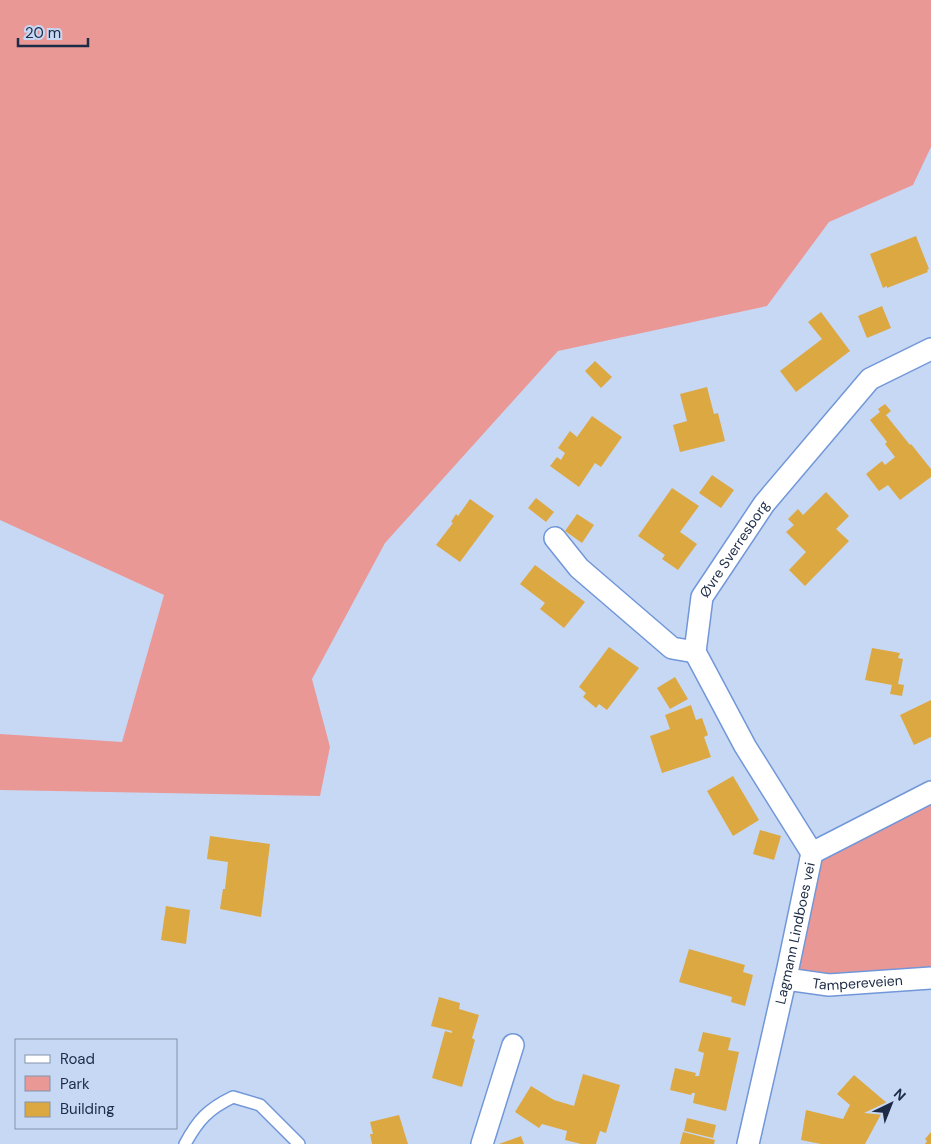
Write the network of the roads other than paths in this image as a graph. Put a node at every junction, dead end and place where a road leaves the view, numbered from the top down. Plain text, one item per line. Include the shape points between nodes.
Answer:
1 (931, 349) edge
2 (555, 538) dead end
3 (695, 652) junction
4 (931, 792) edge
5 (812, 853) junction
6 (786, 978) junction
7 (931, 978) edge
8 (513, 1045) dead end
9 (185, 1144) edge
10 (299, 1144) edge
11 (482, 1144) edge
12 (748, 1144) edge

1 - 3 street, Øvre Sverresborg via 870,379 764,504 702,597
2 - 3 street via 578,568 672,648
3 - 5 street via 745,746
4 - 5 street, Lagmann Lindboes vei
5 - 6 street, Lagmann Lindboes vei
6 - 7 street, Tampereveien via 830,985
6 - 12 street, Lagmann Lindboes vei
8 - 11 street
9 - 10 lane via 207,1112 233,1097 260,1105

